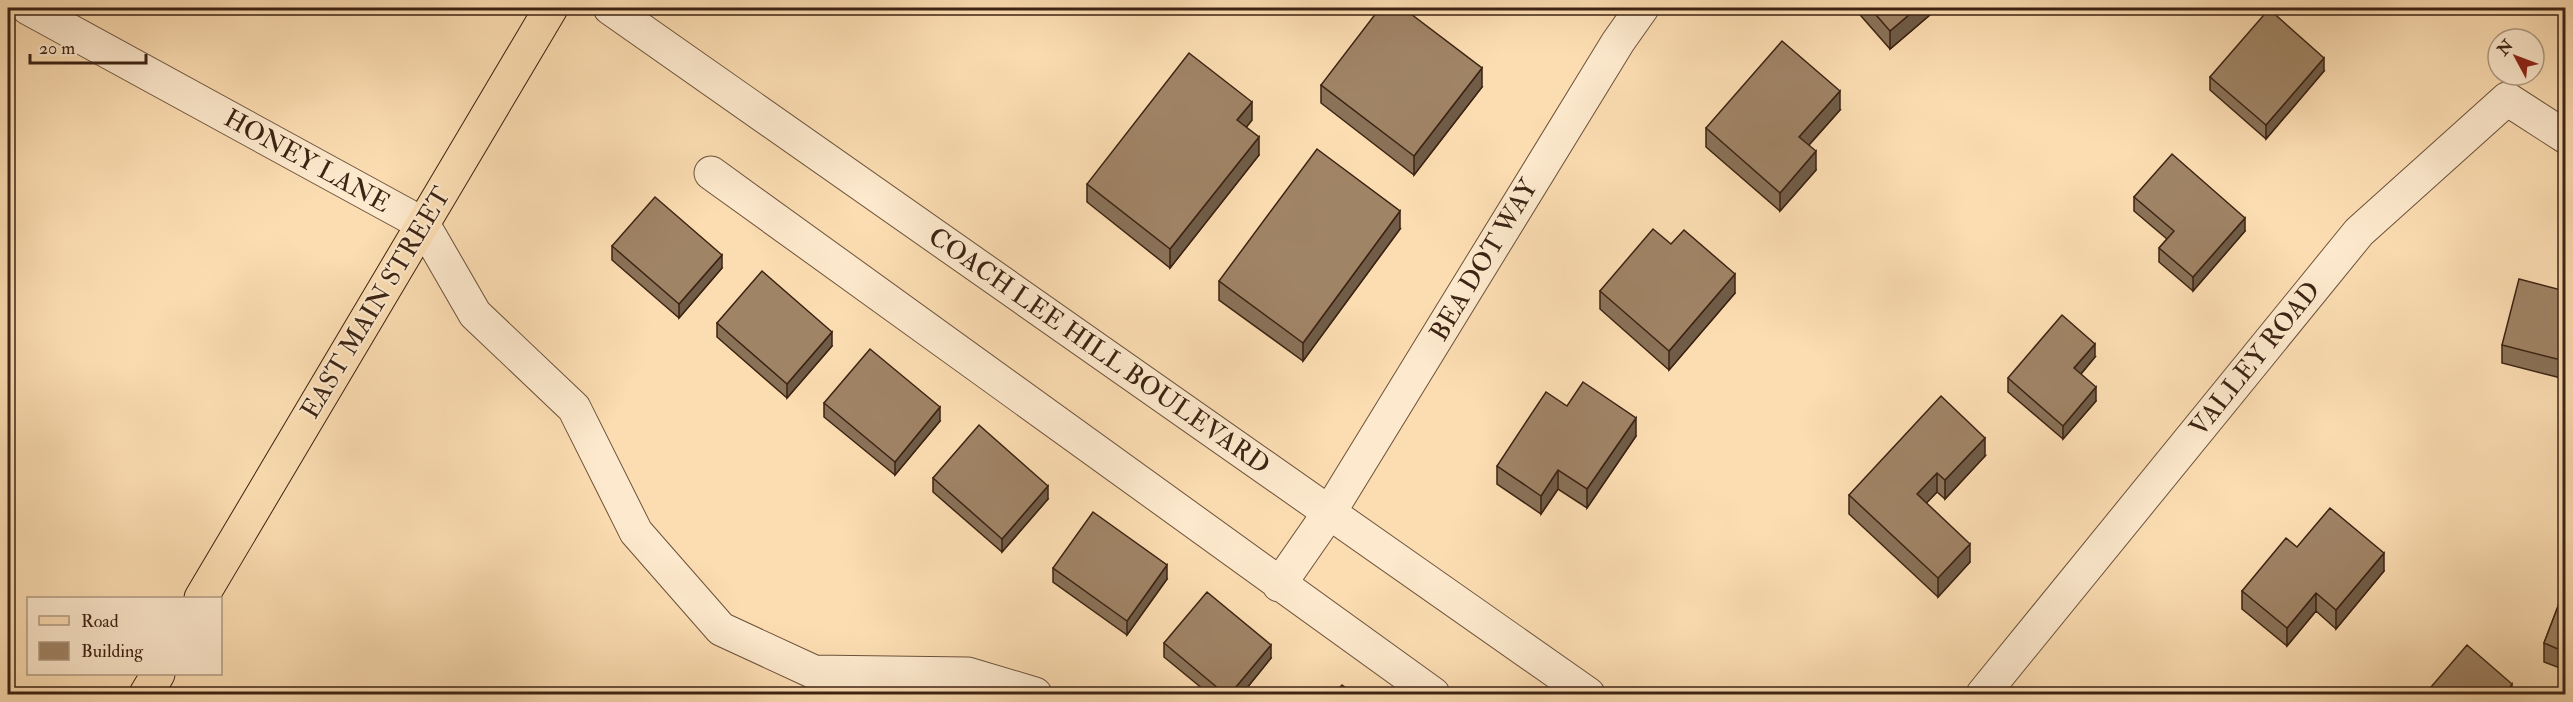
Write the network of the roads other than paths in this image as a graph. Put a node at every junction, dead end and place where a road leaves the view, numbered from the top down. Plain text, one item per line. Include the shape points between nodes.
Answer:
1 (28, 8) edge
2 (551, 8) edge
3 (610, 8) edge
4 (1642, 8) edge
5 (2565, 137) edge
6 (711, 173) dead end
7 (423, 224) junction
8 (1329, 513) junction
9 (1279, 585) junction
10 (202, 597) edge
11 (157, 675) edge
12 (146, 694) edge
13 (1035, 694) edge
14 (1433, 694) edge
15 (1588, 694) edge
16 (1983, 694) edge

1 - 7 street, HONEY LANE
2 - 7 main road, EAST MAIN STREET
3 - 8 street, COACH LEE HILL BOULEVARD
4 - 8 street, BEA DOT WAY
5 - 16 street, VALLEY ROAD via 2507,99 2359,232
6 - 9 street
7 - 10 main road, EAST MAIN STREET
7 - 13 street via 476,314 574,408 636,532 721,629 814,672 968,674
8 - 9 street, BEA DOT WAY
8 - 15 street, COACH LEE HILL BOULEVARD
9 - 14 street
11 - 12 main road

